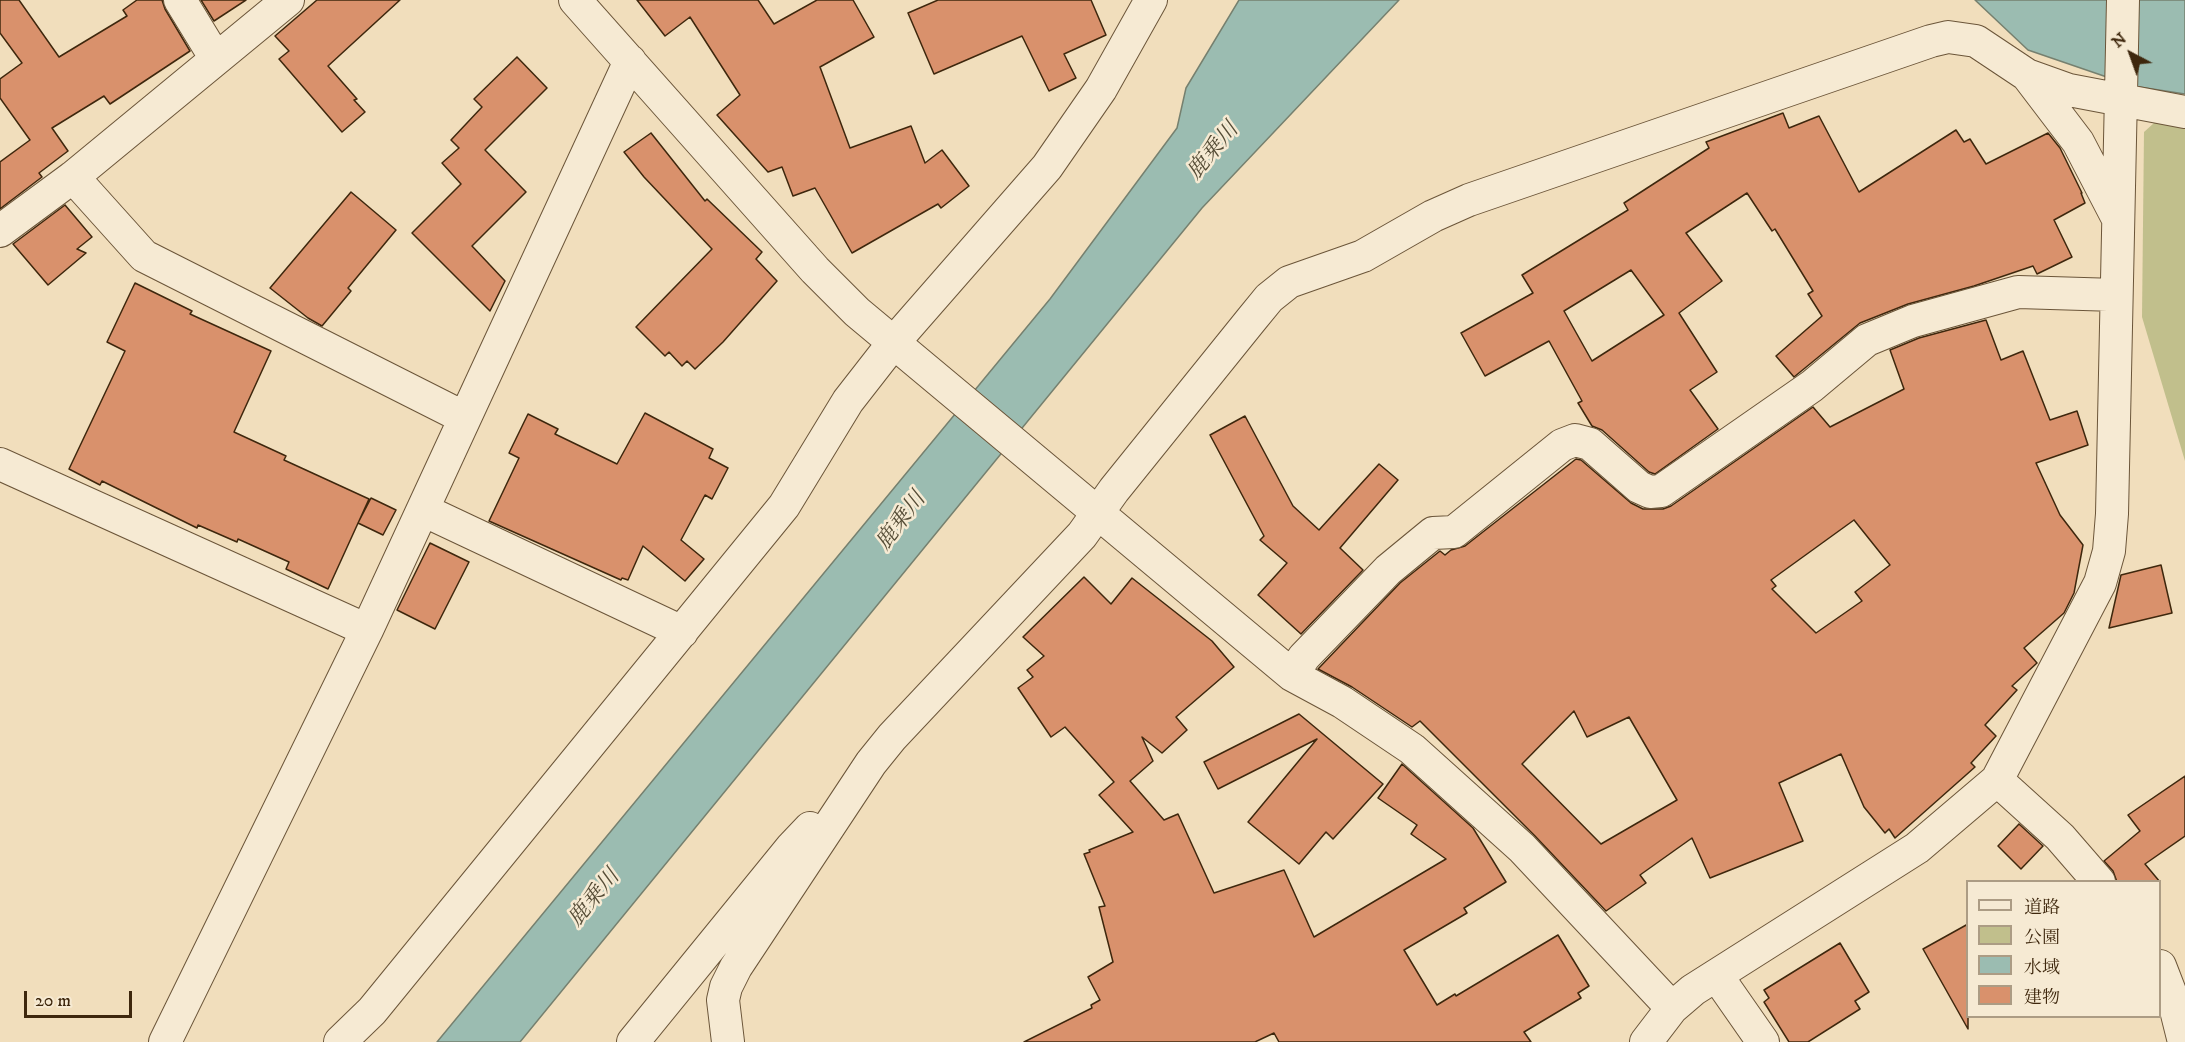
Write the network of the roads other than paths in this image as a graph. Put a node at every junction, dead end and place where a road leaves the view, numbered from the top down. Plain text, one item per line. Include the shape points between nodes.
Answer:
1 (180, 0) edge
2 (288, 0) edge
3 (1151, 0) edge
4 (2123, 0) edge
5 (589, 4) edge
6 (216, 59) junction
7 (630, 61) junction
8 (2027, 75) junction
9 (2121, 89) junction
10 (2185, 112) edge
11 (73, 177) junction
12 (2118, 220) junction
13 (0, 231) edge
14 (2116, 295) junction
15 (903, 350) junction
16 (465, 418) junction
17 (0, 464) edge
18 (1088, 504) junction
19 (423, 510) junction
20 (367, 630) junction
21 (682, 632) junction
22 (1292, 675) junction
23 (871, 763) junction
24 (1996, 780) junction
25 (2097, 880) edge
26 (2161, 969) edge
27 (1717, 976) junction
28 (1672, 1008) junction
29 (165, 1042) edge
30 (340, 1042) edge
31 (633, 1042) edge
32 (728, 1042) edge
33 (1646, 1042) edge
34 (1763, 1042) edge
35 (2184, 1042) edge

1 - 6 street
2 - 6 street
3 - 15 street via 1101,89 1047,167
4 - 9 street
5 - 7 street
6 - 11 street
7 - 15 street via 815,270
7 - 16 street
8 - 9 street via 2069,90
8 - 12 street via 2078,142
8 - 18 street via 1976,41 1948,37 1931,41 1469,200 1433,216 1363,256 1289,282 1269,298
9 - 10 street
9 - 12 street
11 - 13 street
11 - 16 street via 144,256
12 - 14 street
14 - 22 street via 2018,292 1913,321 1867,340 1812,386 1661,491 1639,487 1590,444 1575,440 1562,445 1454,532 1433,533 1388,570 1304,657
14 - 24 street via 2109,551 2100,583 2082,621
15 - 18 street
15 - 21 street via 848,401 784,506
16 - 19 street
17 - 20 street
18 - 22 street
18 - 23 street via 1082,535
19 - 20 street
19 - 21 street
20 - 29 street
21 - 30 street via 372,1011
22 - 28 street via 1342,702 1412,749 1522,848
23 - 31 street via 791,848
23 - 32 street via 726,987 723,1000
24 - 25 street via 2060,837
24 - 27 street via 1917,848
26 - 35 street
27 - 28 street
27 - 34 street
28 - 33 street

